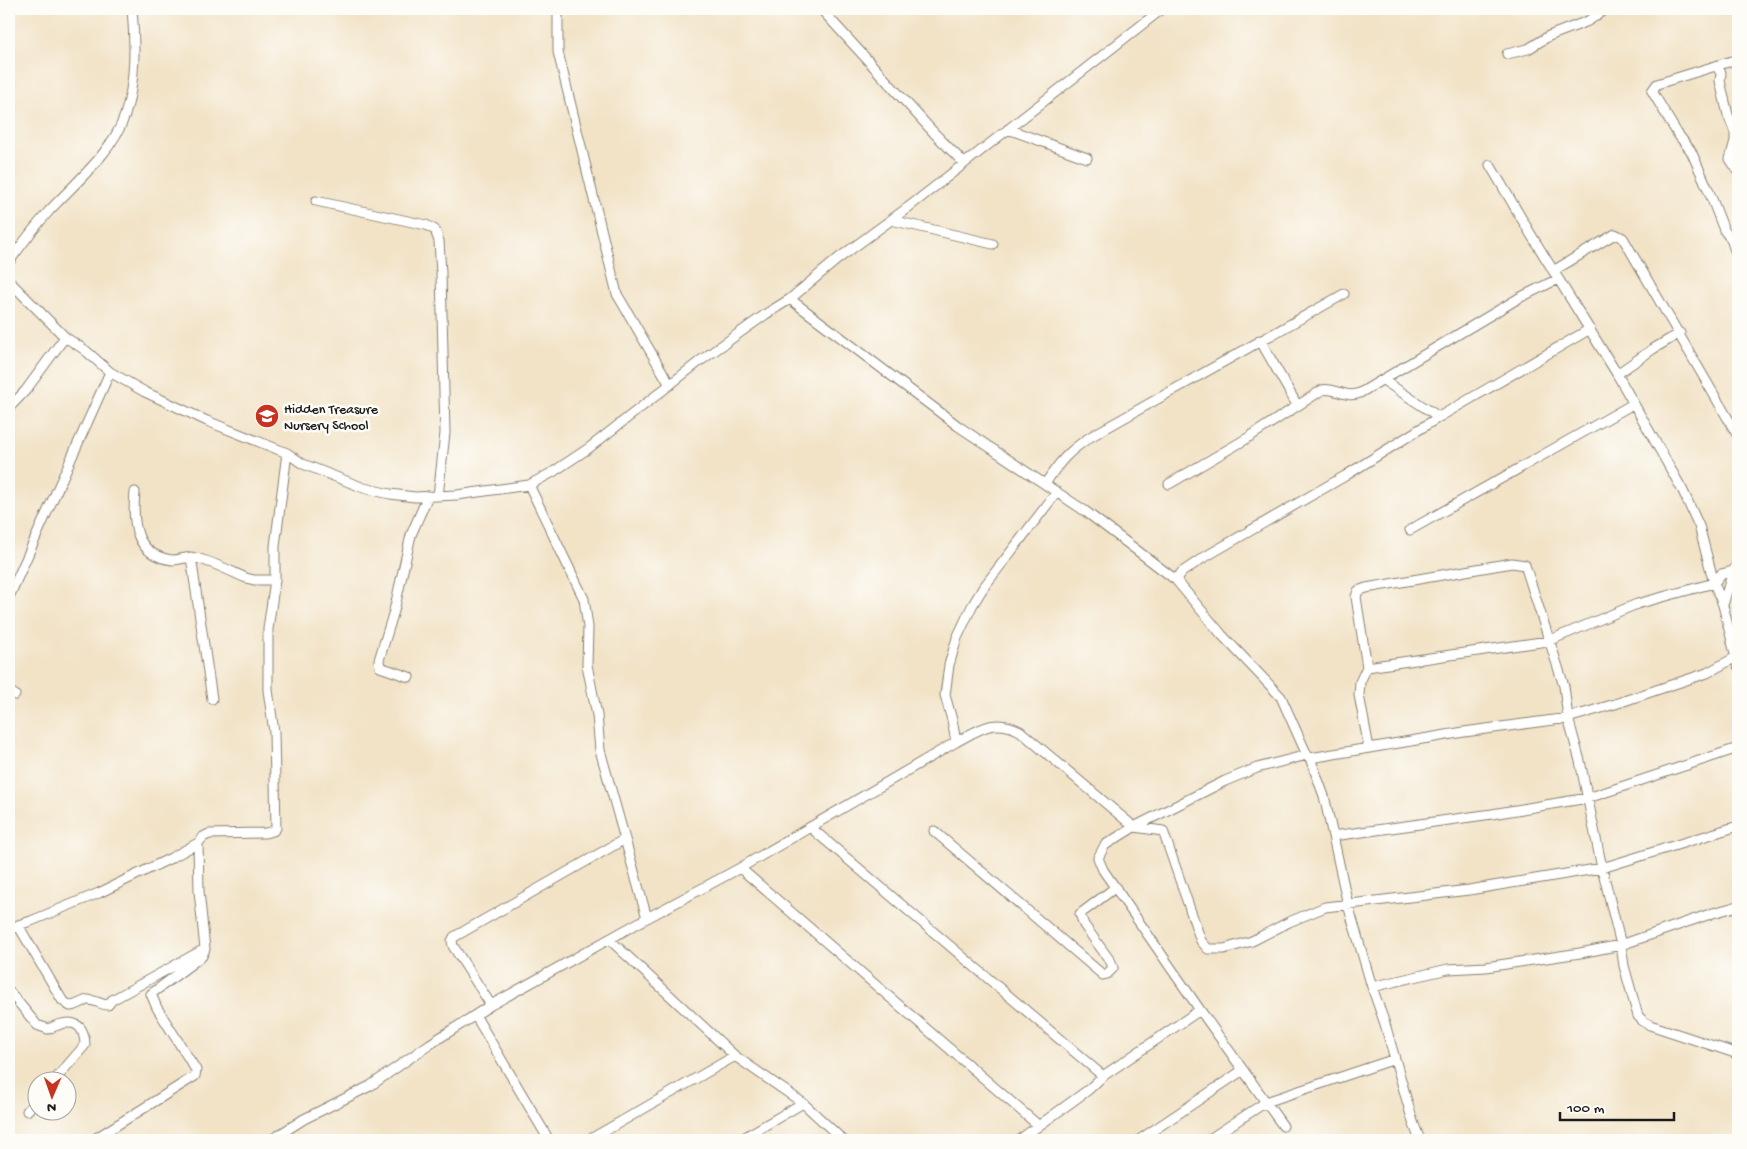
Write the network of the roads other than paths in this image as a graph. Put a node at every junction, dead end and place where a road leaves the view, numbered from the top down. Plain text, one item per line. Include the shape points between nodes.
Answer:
1 (132, 9) edge
2 (561, 9) edge
3 (821, 9) edge
4 (1162, 9) edge
5 (1603, 9) edge
6 (1507, 54) dead end
7 (1738, 59) edge
8 (1718, 66) junction
9 (1008, 128) junction
10 (1087, 158) dead end
11 (964, 163) junction
12 (1490, 166) dead end
13 (1738, 171) edge
14 (316, 201) dead end
15 (891, 220) junction
16 (993, 244) dead end
17 (1738, 259) edge
18 (9, 262) edge
19 (1556, 275) junction
20 (9, 281) edge
21 (1344, 294) dead end
22 (790, 299) junction
23 (1590, 329) junction
24 (1680, 333) junction
25 (65, 337) junction
26 (1260, 340) junction
27 (110, 372) junction
28 (1617, 374) junction
29 (1383, 380) junction
30 (670, 385) junction
31 (1633, 404) junction
32 (1297, 405) junction
33 (9, 408) edge
34 (1440, 416) junction
35 (1738, 436) edge
36 (287, 453) junction
37 (529, 484) junction
38 (1045, 484) junction
39 (1169, 484) dead end
40 (135, 492) dead end
41 (1058, 492) junction
42 (428, 496) junction
43 (438, 496) junction
44 (1410, 530) dead end
45 (191, 557) junction
46 (1736, 567) edge
47 (275, 580) junction
48 (1176, 580) junction
49 (1714, 583) junction
50 (9, 597) edge
51 (1723, 605) junction
52 (1548, 641) junction
53 (1737, 662) edge
54 (1367, 666) junction
55 (409, 677) dead end
56 (212, 699) dead end
57 (1568, 718) junction
58 (956, 742) junction
59 (1369, 748) junction
60 (1738, 748) edge
61 (1309, 757) junction
62 (1588, 798) junction
63 (1738, 826) edge
64 (810, 827) junction
65 (1134, 828) junction
66 (934, 831) dead end
67 (1332, 836) junction
68 (625, 839) junction
69 (198, 843) junction
70 (740, 868) junction
71 (1602, 868) junction
72 (1116, 888) junction
73 (1348, 905) junction
74 (1738, 906) edge
75 (647, 918) junction
76 (18, 925) junction
77 (9, 932) edge
78 (609, 939) junction
79 (1622, 945) junction
80 (205, 949) junction
81 (1372, 987) junction
82 (9, 991) edge
83 (491, 1005) junction
84 (1200, 1010) junction
85 (475, 1015) junction
86 (1738, 1054) edge
87 (735, 1056) junction
88 (1395, 1059) junction
89 (1243, 1070) junction
90 (62, 1072) edge
91 (1103, 1076) junction
92 (1266, 1102) junction
93 (803, 1103) junction
94 (1039, 1126) junction
95 (1283, 1126) dead end
96 (93, 1140) edge
97 (271, 1140) edge
98 (550, 1140) edge
99 (589, 1140) edge
100 (740, 1140) edge
101 (844, 1140) edge
102 (1019, 1140) edge
103 (1138, 1140) edge
104 (1208, 1140) edge
105 (1420, 1140) edge

1 - 18 street via 134,68 124,116 117,131 99,158 48,213
2 - 30 street via 558,15 558,52 617,294
3 - 11 street
4 - 9 street
5 - 6 street via 1588,21 1549,36 1528,49
7 - 8 street
8 - 13 street via 1728,115 1735,132 1730,159
8 - 17 street via 1657,84 1652,91 1691,151
9 - 10 street
9 - 11 street
11 - 15 street
12 - 19 street
14 - 43 street via 426,225 435,230 441,273 446,433
15 - 16 street
15 - 22 street
19 - 23 street
19 - 24 street via 1614,234 1620,235
19 - 29 street
20 - 25 street
21 - 26 street
22 - 30 street
22 - 38 street via 958,426
23 - 28 street
23 - 34 street
24 - 28 street
24 - 35 street
25 - 27 street
25 - 33 street
26 - 32 street
26 - 38 street via 1090,436 1060,460
27 - 36 street via 207,421
27 - 50 street
28 - 31 street
29 - 32 street via 1355,395 1322,390
29 - 34 street
30 - 37 street via 590,448
31 - 44 street
31 - 49 street via 1683,491 1699,526
32 - 39 street
34 - 48 street via 1345,476 1203,558
36 - 42 street via 303,464 364,488 414,497
36 - 47 street via 275,546
37 - 43 street
37 - 68 street via 584,599 588,627 587,665 600,750
38 - 41 street
40 - 45 street via 136,526 146,550 174,560
41 - 48 street
41 - 58 street via 983,588 957,638 945,695
42 - 43 street
42 - 55 street via 411,536 379,660 380,667
45 - 47 street via 246,578
45 - 56 street
46 - 49 street via 1722,574
46 - 51 street
47 - 69 street via 267,666 274,732 276,828 265,833 209,834
48 - 61 street via 1281,698
49 - 51 street
49 - 52 street via 1637,604
51 - 53 street
52 - 54 street
52 - 54 street via 1525,565 1512,563 1358,591 1356,597
52 - 57 street via 1564,686
53 - 57 street
54 - 59 street via 1359,695
57 - 59 street
57 - 62 street
58 - 64 street
58 - 65 street via 981,729 997,724 1008,725 1042,748
59 - 61 street
60 - 62 street
61 - 65 street via 1257,768
61 - 67 street via 1324,796
62 - 67 street
62 - 71 street
63 - 71 street
64 - 70 street
64 - 91 street
65 - 72 street via 1105,845 1098,858
65 - 73 street via 1163,831 1200,941 1208,949 1224,949 1252,940 1325,907
66 - 72 street via 1102,975 1113,968 1111,962 1084,925 1080,914
67 - 73 street
68 - 75 street
68 - 83 street via 454,937 453,946
69 - 76 street via 99,893
69 - 80 street
70 - 75 street
70 - 94 street
71 - 73 street via 1469,890
71 - 79 street
72 - 84 street
73 - 81 street
74 - 79 street
75 - 78 street
76 - 77 street
76 - 80 street via 62,1000 70,1006 87,1000 108,1005
78 - 83 street
78 - 87 street
79 - 81 street via 1448,969
79 - 86 street via 1635,1006 1643,1021
80 - 96 street via 202,956 151,994 196,1070 195,1076
81 - 88 street
82 - 90 street via 37,1025 48,1028 72,1022 84,1034 85,1045
83 - 85 street
84 - 89 street
84 - 91 street
85 - 97 street via 370,1086
85 - 98 street
87 - 93 street
87 - 99 street
88 - 92 street
88 - 105 street
89 - 92 street
89 - 103 street
91 - 94 street
92 - 95 street
92 - 104 street
93 - 100 street
93 - 101 street
94 - 102 street

